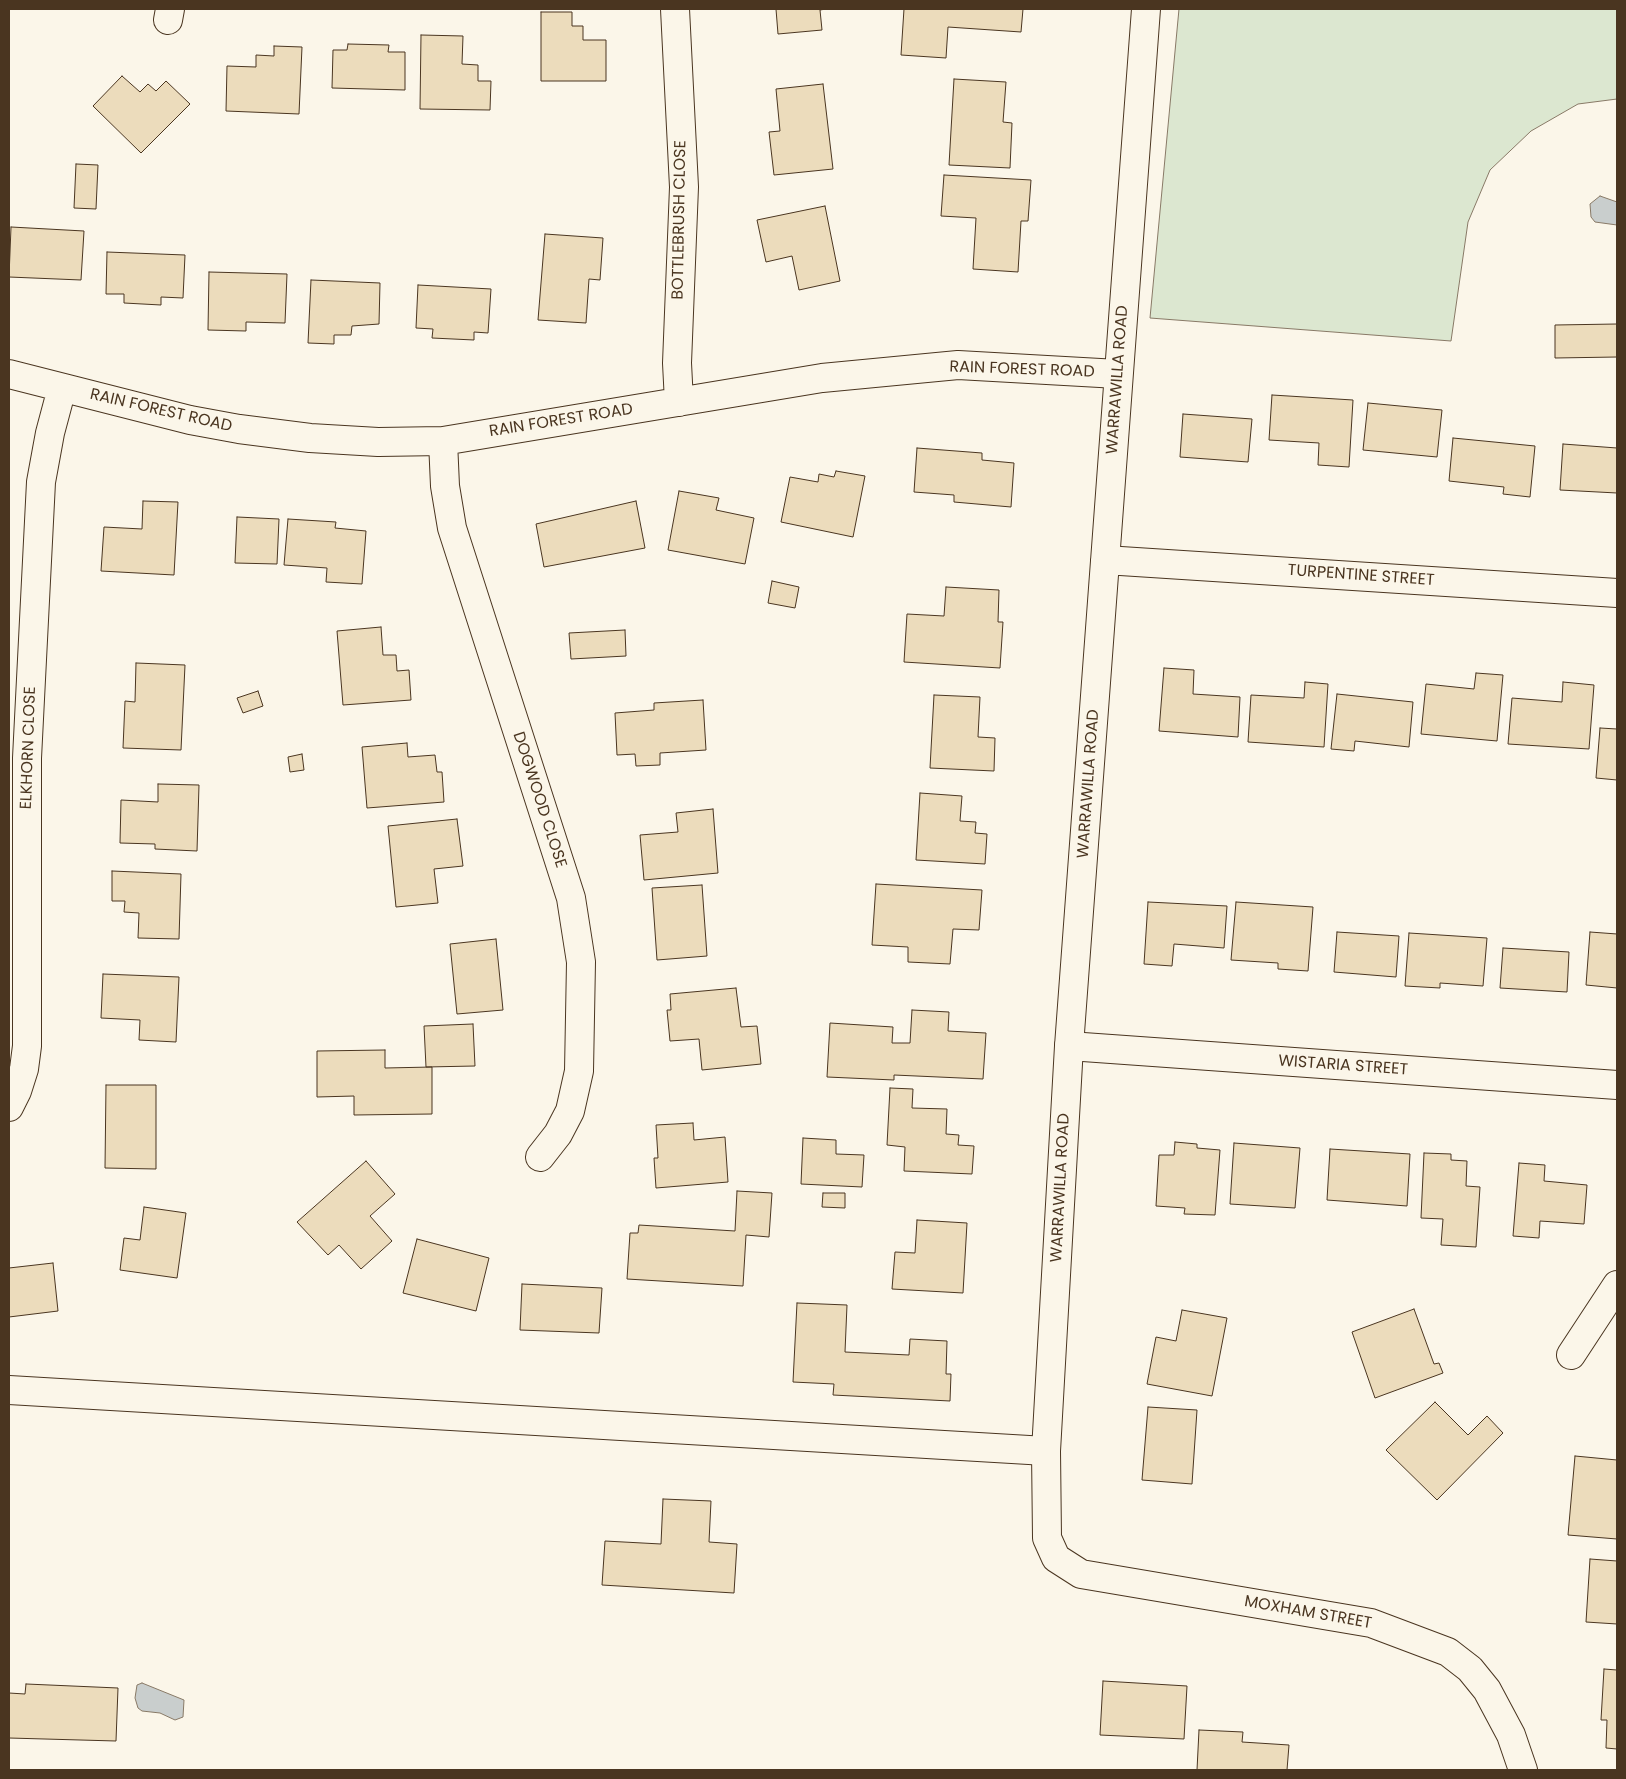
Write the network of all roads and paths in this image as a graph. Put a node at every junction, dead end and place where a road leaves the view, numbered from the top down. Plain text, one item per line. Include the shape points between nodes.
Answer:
1 (675, 9) edge
2 (1146, 9) edge
3 (9, 374) edge
4 (1118, 374) junction
5 (62, 388) junction
6 (679, 402) junction
7 (443, 440) junction
8 (1105, 560) junction
9 (1617, 593) edge
10 (1069, 1046) junction
11 (1617, 1085) edge
12 (9, 1107) edge
13 (540, 1158) dead end
14 (1617, 1284) edge
15 (1571, 1355) dead end
16 (9, 1390) edge
17 (1046, 1451) junction
18 (1056, 1558) joint
19 (1524, 1770) edge

1 - 6 street, BOTTLEBRUSH CLOSE via 684,187 677,363
2 - 4 street, WARRAWILLA ROAD
3 - 5 street, RAIN FOREST ROAD
4 - 6 street, RAIN FOREST ROAD via 958,365 822,378
4 - 8 street, WARRAWILLA ROAD
5 - 7 street, RAIN FOREST ROAD via 239,429 378,442
5 - 12 street, ELKHORN CLOSE via 41,482 27,758 27,1046 18,1091
6 - 7 street, RAIN FOREST ROAD
7 - 13 street, DOGWOOD CLOSE via 445,486 452,528 571,898 581,962 579,1071 570,1111
8 - 9 street, TURPENTINE STREET
8 - 10 street, WARRAWILLA ROAD
10 - 11 street, WISTARIA STREET
10 - 17 street, WARRAWILLA ROAD
14 - 15 street
16 - 17 street
17 - 18 street, WARRAWILLA ROAD via 1047,1538
18 - 19 street, MOXHAM STREET via 1081,1574 1371,1623 1448,1652 1470,1669 1487,1690 1511,1735

